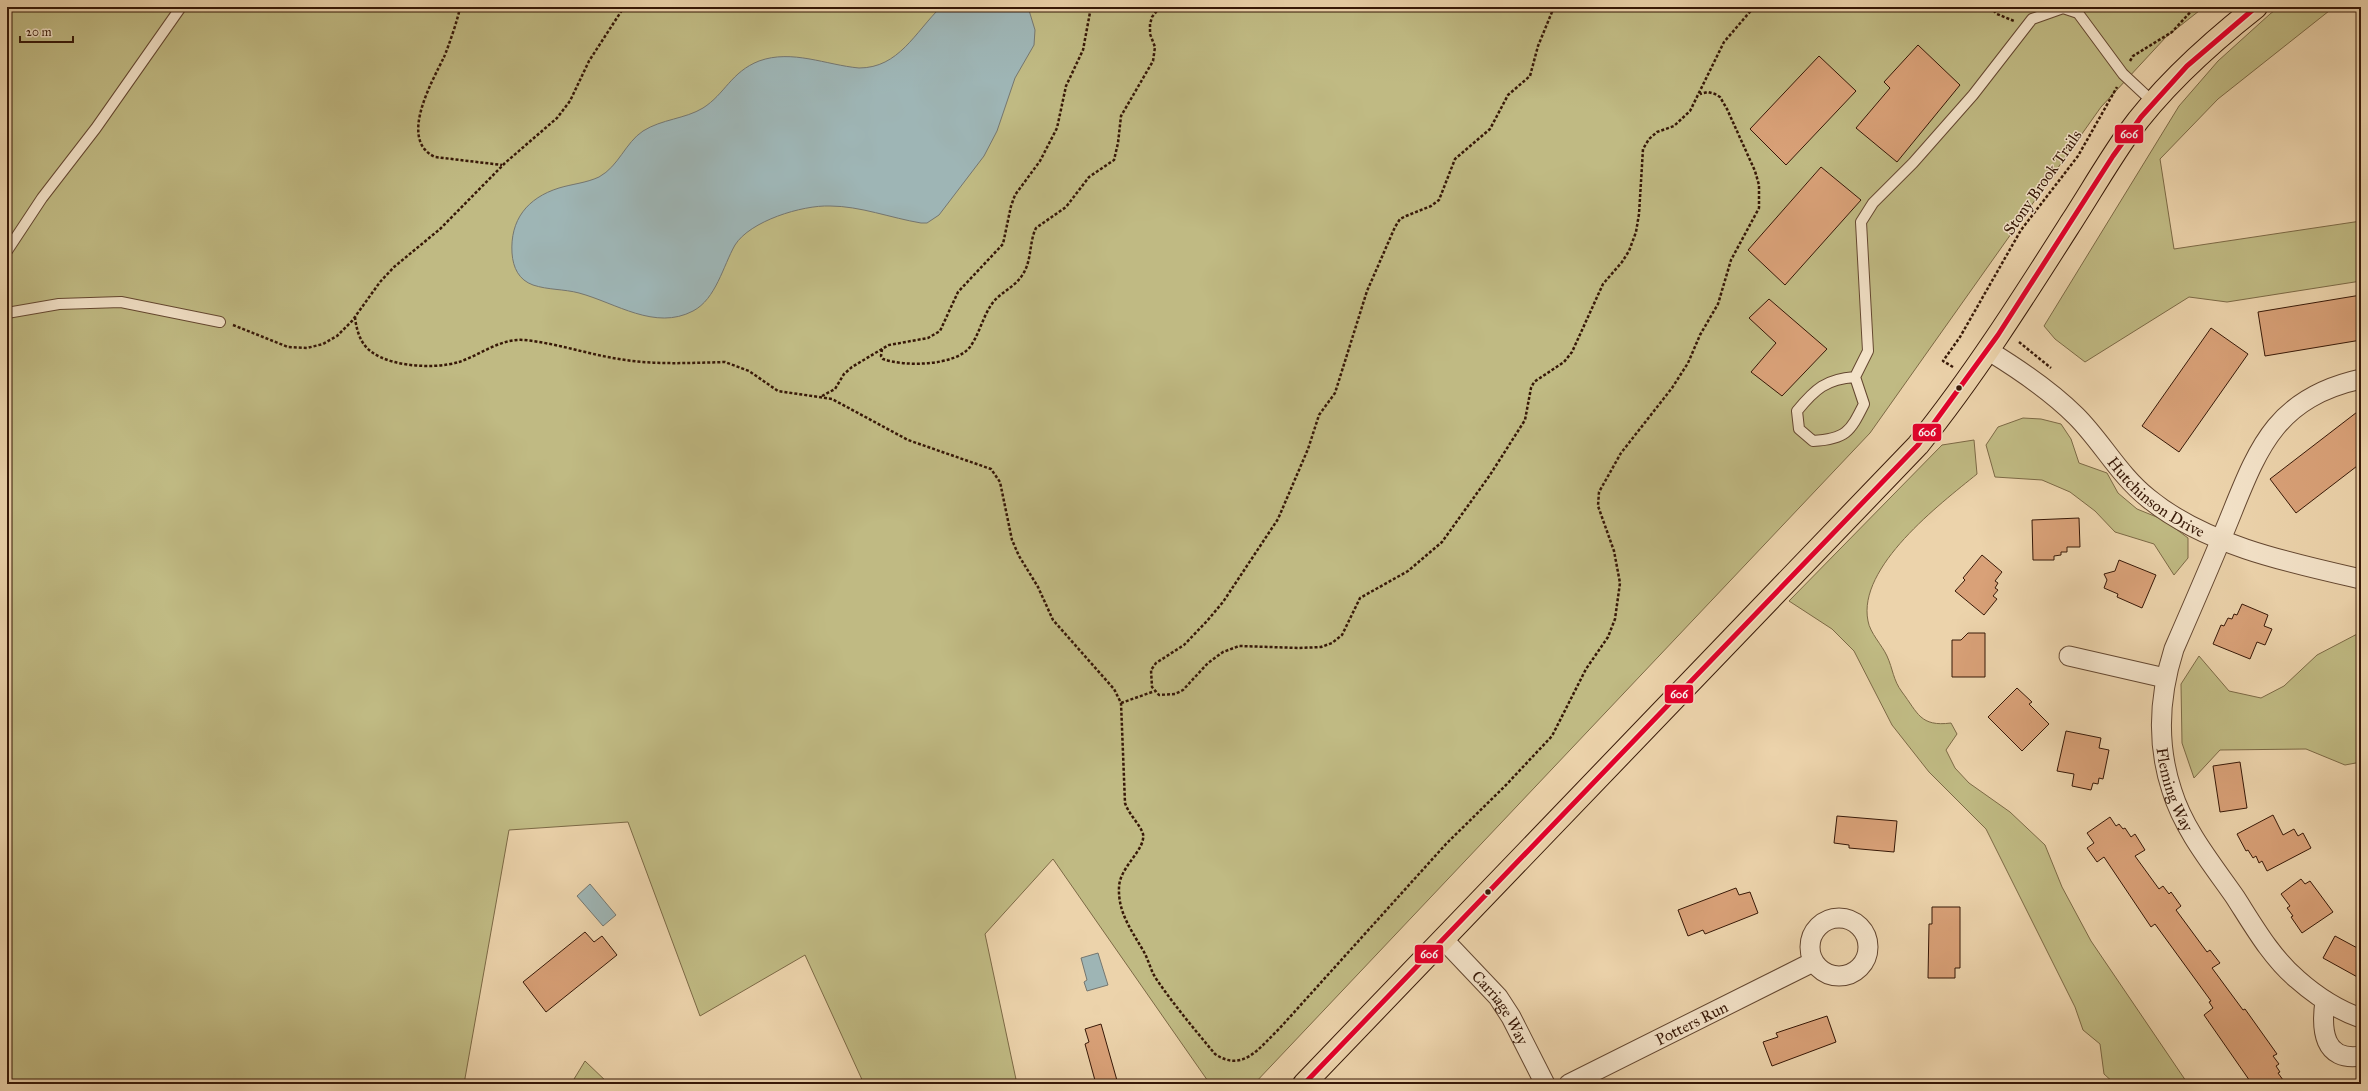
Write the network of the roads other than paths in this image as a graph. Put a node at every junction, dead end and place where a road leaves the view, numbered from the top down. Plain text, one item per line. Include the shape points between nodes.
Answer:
1 (181, 7) edge
2 (2256, 7) edge
3 (2154, 103) junction
4 (7, 251) edge
5 (7, 313) edge
6 (220, 322) road end
7 (1989, 351) junction
8 (1855, 377) junction
9 (2361, 379) edge
10 (2221, 540) junction
11 (2361, 579) edge
12 (2069, 656) dead end
13 (2165, 678) junction
14 (1443, 939) junction
15 (1813, 962) dead end
16 (2325, 1000) junction
17 (2361, 1018) edge
18 (2361, 1056) edge
19 (1304, 1084) edge
20 (1545, 1084) edge
21 (1570, 1084) edge

1 - 4 lane via 96,128 42,198
2 - 3 highway via 2231,26
3 - 7 highway via 2128,135
3 - 8 lane via 2124,74 2078,13 2063,8 2032,19 1968,101 1873,203 1861,222 1868,351
5 - 6 lane via 59,304 121,302
7 - 10 street, Hutchinson Drive via 2036,381 2076,416 2123,476 2147,498 2176,518
7 - 14 highway via 1918,445 1875,492
8 - 8 lane via 1837,378 1813,391 1797,411 1800,429 1813,441 1832,440 1851,429 1864,404
9 - 10 street, Fleming Way via 2318,392 2298,404 2266,437
10 - 11 street, Hutchinson Drive
10 - 13 street, Fleming Way via 2174,649
12 - 13 street
13 - 16 street, Fleming Way via 2161,705 2164,762 2171,791 2182,817 2271,951 2296,979
14 - 19 highway
14 - 20 street, Carriage Way via 1498,997
15 - 21 street, Potters Run
16 - 17 street, Fleming Way
16 - 18 street via 2322,1026 2327,1044 2338,1054

